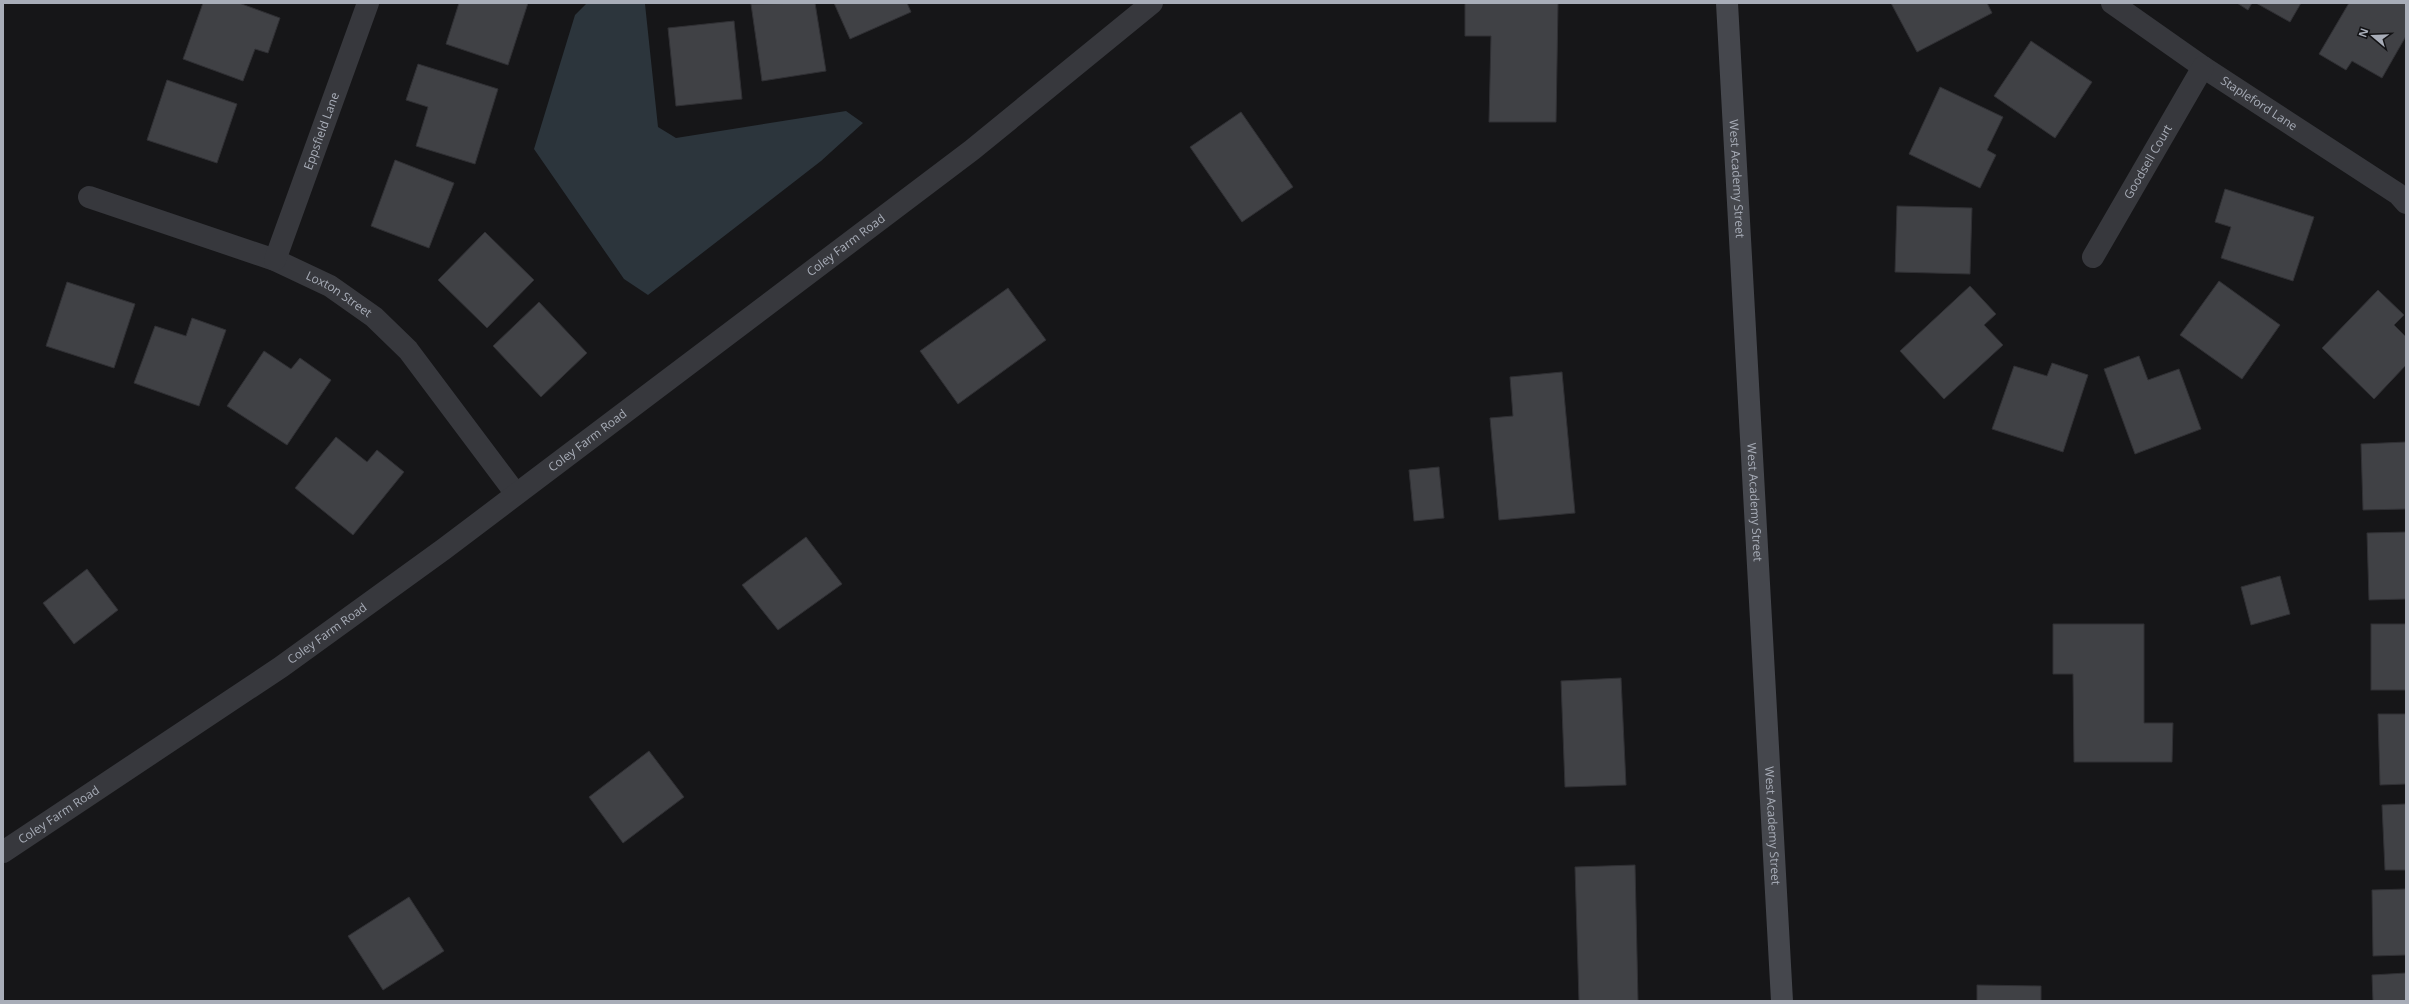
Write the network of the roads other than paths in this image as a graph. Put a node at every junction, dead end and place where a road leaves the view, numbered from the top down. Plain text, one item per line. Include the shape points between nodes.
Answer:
1 (368, 3) edge
2 (1152, 3) edge
3 (1727, 3) edge
4 (2112, 3) edge
5 (2203, 67) junction
6 (89, 197) dead end
7 (2406, 203) edge
8 (2093, 256) dead end
9 (275, 260) junction
10 (516, 494) junction
11 (3, 852) edge
12 (1782, 1001) edge

1 - 9 street, Eppsfield Lane
2 - 10 street, Coley Farm Road via 972,150
3 - 12 main road, West Academy Street
4 - 5 street, Stapleford Lane
5 - 7 street, Stapleford Lane via 2398,194
5 - 8 street, Goodsell Court
6 - 9 street, Loxton Street
9 - 10 street, Loxton Street via 330,286 374,318 408,350
10 - 11 street, Coley Farm Road via 438,554 281,667

